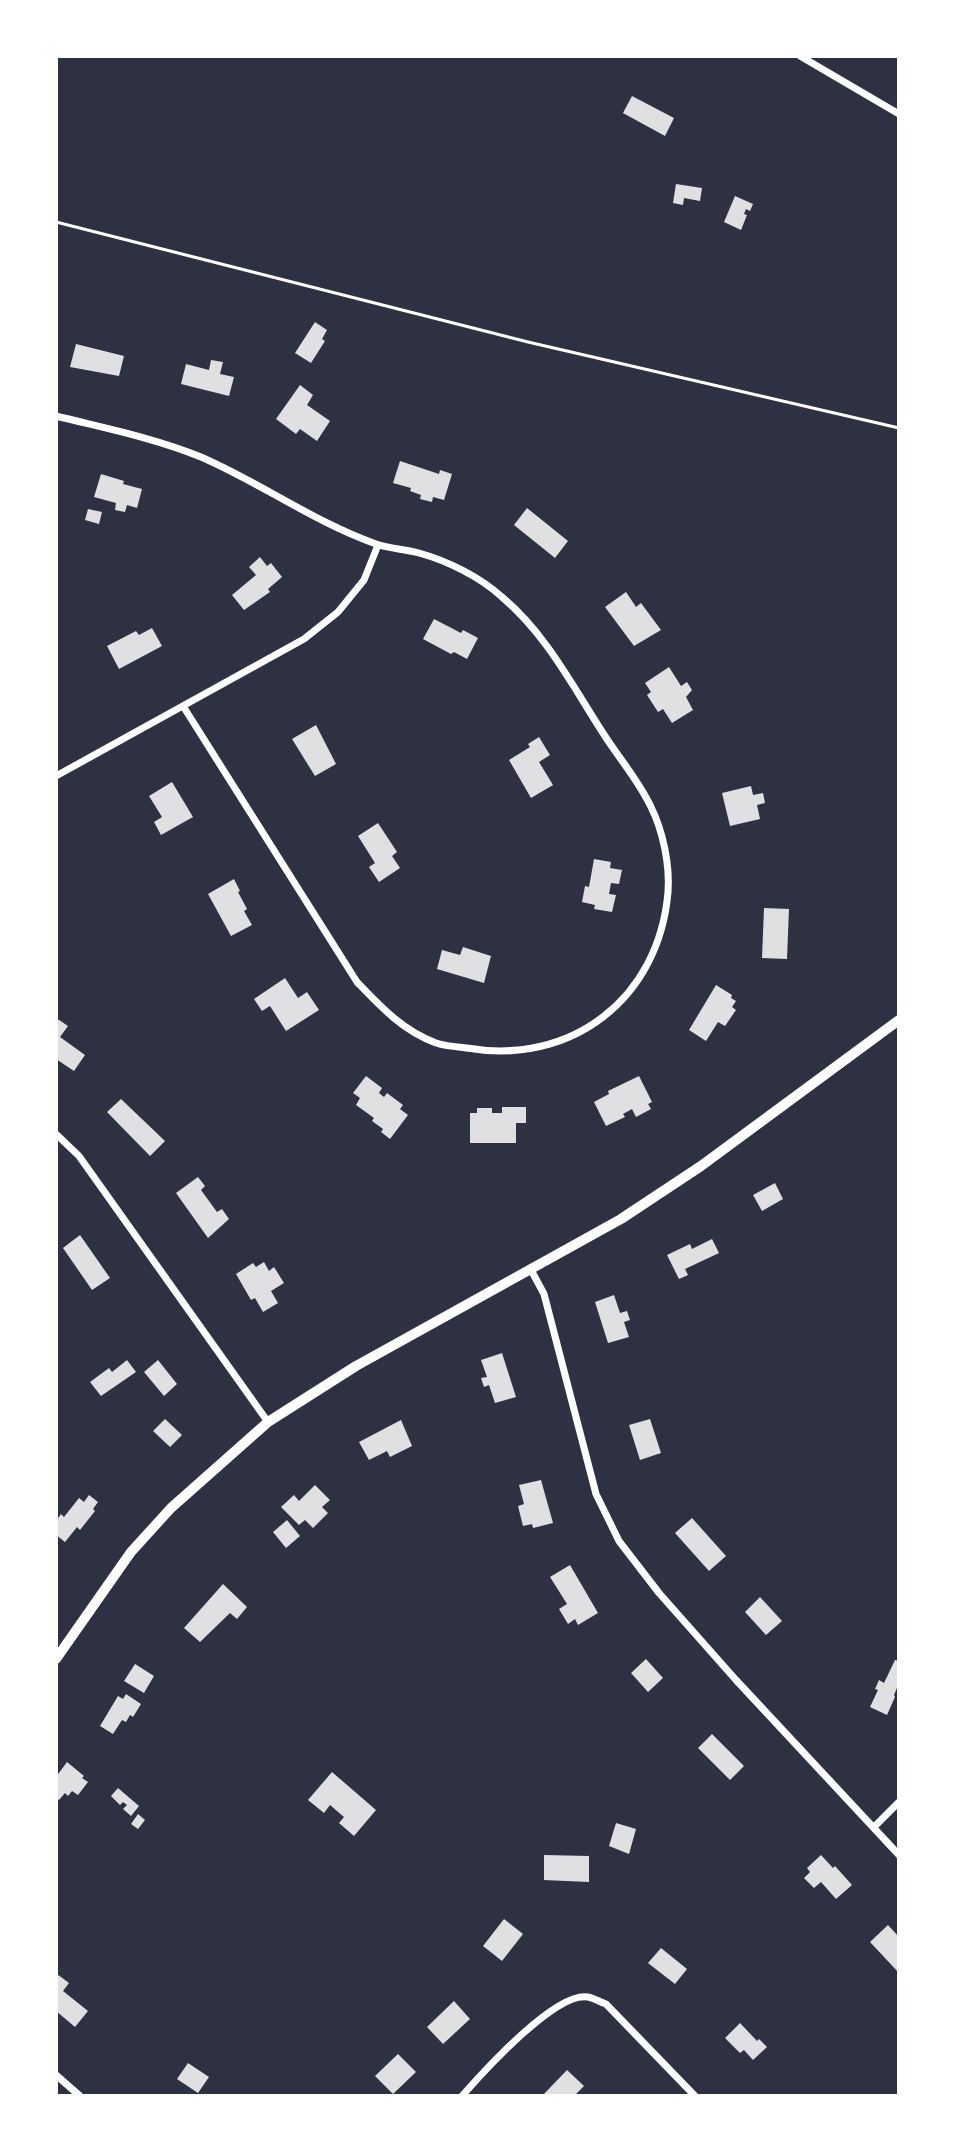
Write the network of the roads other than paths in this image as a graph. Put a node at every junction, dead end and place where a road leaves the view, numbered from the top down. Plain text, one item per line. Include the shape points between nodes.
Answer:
1 (800, 56) edge
2 (899, 114) edge
3 (56, 416) edge
4 (378, 545) junction
5 (183, 706) junction
6 (56, 776) edge
7 (899, 1020) edge
8 (56, 1134) edge
9 (530, 1268) junction
10 (268, 1422) junction
11 (56, 1659) edge
12 (899, 1802) edge
13 (874, 1827) junction
14 (899, 1855) edge
15 (56, 2075) edge
16 (80, 2096) edge
17 (462, 2096) edge
18 (695, 2096) edge

1 - 2 street
3 - 4 street via 198,456
4 - 5 street via 364,580 338,612 304,639
4 - 5 street via 421,554 466,572 534,625 651,806 665,848 668,891 659,938 639,978 607,1017 571,1038 537,1049 492,1053 437,1043 393,1020 357,982
5 - 6 street
7 - 9 main road via 701,1166 621,1219
8 - 10 street via 79,1156
9 - 10 main road
9 - 13 street via 544,1294 596,1494 619,1541 736,1680
10 - 11 main road via 171,1508 131,1552
12 - 13 street
13 - 14 street
15 - 16 street
17 - 18 street via 540,2019 567,2000 587,1996 606,2004

